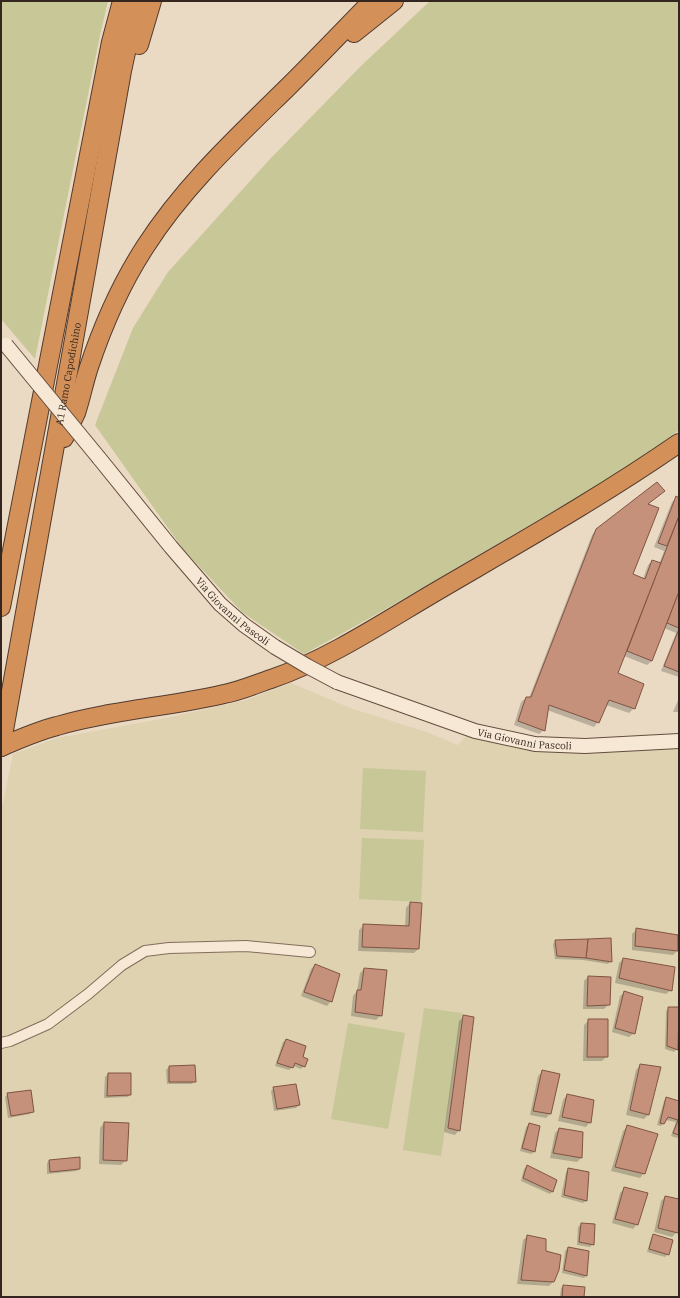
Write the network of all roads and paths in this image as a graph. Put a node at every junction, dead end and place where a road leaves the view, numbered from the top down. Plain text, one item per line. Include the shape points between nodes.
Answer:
1 (122, 1) edge
2 (138, 1) edge
3 (152, 1) edge
4 (372, 1) edge
5 (394, 1) edge
6 (298, 77) junction
7 (111, 133) junction
8 (4, 342) edge
9 (679, 443) edge
10 (51, 466) junction
11 (1, 607) edge
12 (679, 741) edge
13 (1, 747) edge
14 (310, 952) dead end
15 (1, 1043) edge

1 - 11 highway, A1 Ramo Capodichino via 111,42
2 - 7 highway, A1 Ramo Capodichino
3 - 7 highway
4 - 6 highway
5 - 6 highway
6 - 10 highway via 198,178 145,247 124,283 104,326 76,413
7 - 10 highway, A1 Ramo Capodichino
8 - 12 street, Via Giovanni Pascoli, bridge via 220,604 244,625 307,666 337,682 475,731 535,744 585,746
9 - 13 highway via 572,512 343,646 295,670 226,694 57,726
10 - 13 highway, A1 Ramo Capodichino
14 - 15 street via 246,946 145,951 122,965 48,1024

